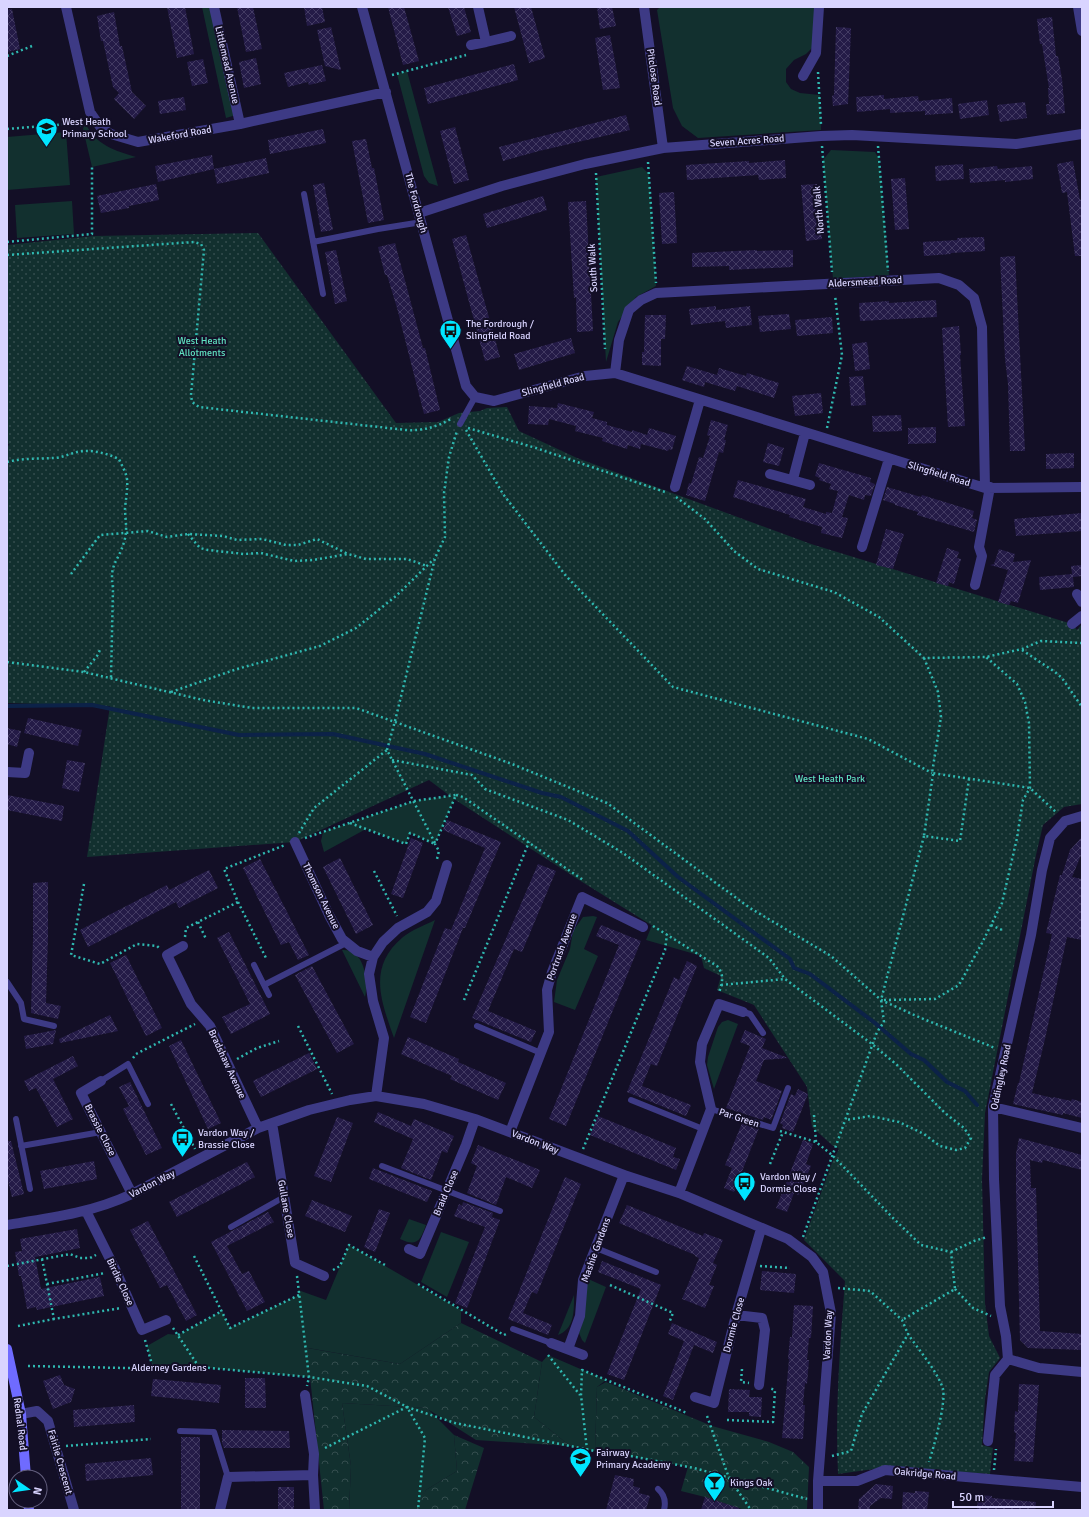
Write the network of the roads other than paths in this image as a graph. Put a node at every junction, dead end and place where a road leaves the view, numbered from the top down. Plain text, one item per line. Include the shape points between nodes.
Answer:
1 (66, 7) edge
2 (214, 7) edge
3 (362, 7) edge
4 (478, 7) edge
5 (644, 7) edge
6 (819, 7) edge
7 (1078, 7) edge
8 (1082, 31) edge
9 (511, 36) dead end
10 (486, 42) junction
11 (471, 45) road end
12 (803, 76) dead end
13 (386, 92) junction
14 (240, 124) junction
15 (1082, 134) edge
16 (663, 148) junction
17 (304, 194) dead end
18 (420, 217) junction
19 (313, 242) junction
20 (323, 294) dead end
21 (615, 373) junction
22 (475, 397) junction
23 (700, 400) junction
24 (460, 424) road end
25 (805, 433) junction
26 (889, 459) junction
27 (770, 474) dead end
28 (793, 479) junction
29 (810, 485) dead end
30 (987, 487) junction
31 (1082, 487) edge
32 (672, 492) road end
33 (862, 547) dead end
34 (975, 585) dead end
35 (1082, 616) edge
36 (1072, 624) dead end
37 (29, 753) dead end
38 (7, 772) edge
39 (1082, 816) edge
40 (295, 842) road end
41 (447, 865) road end
42 (643, 927) road end
43 (346, 943) junction
44 (184, 946) road end
45 (373, 957) junction
46 (254, 965) dead end
47 (7, 982) edge
48 (264, 985) junction
49 (269, 995) dead end
50 (743, 1012) joint
51 (54, 1026) dead end
52 (476, 1026) dead end
53 (763, 1033) dead end
54 (541, 1053) junction
55 (101, 1081) joint
56 (788, 1088) dead end
57 (376, 1096) junction
58 (631, 1100) dead end
59 (148, 1104) dead end
60 (993, 1107) junction
61 (711, 1109) junction
62 (16, 1119) dead end
63 (475, 1120) junction
64 (272, 1123) junction
65 (258, 1128) junction
66 (1082, 1128) edge
67 (703, 1129) junction
68 (101, 1132) junction
69 (510, 1132) junction
70 (21, 1146) junction
71 (382, 1166) dead end
72 (624, 1176) junction
73 (30, 1189) dead end
74 (447, 1191) junction
75 (679, 1193) junction
76 (132, 1194) junction
77 (284, 1197) junction
78 (86, 1211) junction
79 (500, 1211) dead end
80 (7, 1225) edge
81 (231, 1227) dead end
82 (761, 1228) junction
83 (596, 1248) junction
84 (409, 1249) dead end
85 (656, 1272) dead end
86 (324, 1276) road end
87 (736, 1315) junction
88 (166, 1320) road end
89 (512, 1329) road end
90 (551, 1343) joint
91 (7, 1348) edge
92 (568, 1350) junction
93 (583, 1355) dead end
94 (1008, 1359) junction
95 (1082, 1372) edge
96 (760, 1385) road end
97 (305, 1394) dead end
98 (695, 1397) dead end
99 (21, 1414) junction
100 (180, 1432) dead end
101 (988, 1441) road end
102 (25, 1469) edge
103 (313, 1475) junction
104 (228, 1477) junction
105 (818, 1481) junction
106 (1082, 1487) edge
107 (658, 1489) dead end
108 (818, 1506) edge
109 (74, 1510) edge
110 (220, 1510) edge
111 (315, 1510) edge
112 (664, 1510) edge

1 - 14 street, Wakeford Road via 90,112 101,128 111,134 138,142
2 - 14 street, Littlemead Avenue
3 - 13 street, The Fordrough
4 - 10 street
5 - 16 street, Pitclose Road
6 - 12 street via 816,53
7 - 8 street
9 - 10 street
10 - 11 street
13 - 14 street, Wakeford Road
13 - 18 street, The Fordrough
15 - 16 street, Seven Acres Road via 1016,144 878,136 821,136
16 - 18 street, Seven Acres Road via 502,186
17 - 19 lane
18 - 19 lane via 378,229
18 - 22 street, The Fordrough via 466,386
19 - 20 lane
21 - 22 street, Slingfield Road via 585,376 494,401
21 - 23 street, Slingfield Road
21 - 30 street, Aldersmead Road via 619,340 630,310 641,300 656,293 939,278 959,285 974,298 982,327
22 - 24 lane
23 - 25 street, Slingfield Road
23 - 32 street
25 - 26 street, Slingfield Road
25 - 28 street
26 - 30 street, Slingfield Road
26 - 33 street
27 - 28 street
28 - 29 street
30 - 31 street, Slingfield Road
30 - 34 street via 979,547 982,556
35 - 36 street
37 - 38 street via 25,773
39 - 60 street, Oddingley Road via 1065,821 1050,838
40 - 43 street, Thomson Avenue via 329,915
41 - 45 street via 436,901 427,912 402,926 383,942
42 - 54 street, Portrush Avenue via 582,896 547,990 549,1032
43 - 45 street, Thomson Avenue via 357,951
43 - 48 lane
44 - 65 street, Bradshaw Avenue via 167,955 191,1004 210,1026
45 - 57 street via 370,974 372,1001 384,1038
46 - 48 lane
47 - 51 lane via 21,1003 24,1020
48 - 49 lane
50 - 53 lane via 750,1014
50 - 61 street, Par Green via 719,1004 702,1044 700,1062
52 - 54 lane
54 - 69 street, Portrush Avenue
55 - 59 lane, Brassie Close via 128,1064
55 - 68 street, Brassie Close via 81,1093
56 - 61 lane, Par Green via 773,1128
57 - 63 street, Vardon Way via 424,1104
57 - 64 street, Vardon Way via 309,1110
58 - 67 lane
60 - 66 street
60 - 94 street, Oddingley Road via 1000,1306
61 - 67 street, Par Green
62 - 70 lane
63 - 69 street, Vardon Way
63 - 74 street, Braid Close
64 - 65 street, Vardon Way
64 - 77 street, Gullane Close
65 - 76 street, Vardon Way
67 - 75 street, Par Green
68 - 70 lane
68 - 76 street, Brassie Close
69 - 72 street, Vardon Way
70 - 73 lane
71 - 74 lane
72 - 75 street, Vardon Way
72 - 83 street, Mashie Gardens
74 - 79 lane
74 - 84 street, Braid Close via 420,1254
75 - 82 street, Vardon Way
76 - 78 street, Vardon Way via 111,1204
77 - 81 lane
77 - 86 street, Gullane Close via 295,1263
78 - 80 street, Vardon Way
78 - 88 street, Birdie Close via 142,1330
82 - 87 street, Dormie Close
82 - 105 street, Vardon Way via 788,1240 812,1256 823,1272 831,1313
83 - 85 lane
83 - 92 street, Mashie Gardens via 583,1280 580,1316
87 - 96 street via 762,1318 765,1330
87 - 98 street, Dormie Close via 714,1403
89 - 90 lane
90 - 92 street
91 - 99 street, Rednal Road
92 - 93 street
94 - 95 street via 1039,1368
94 - 101 street via 995,1375
97 - 103 street via 314,1454
99 - 102 street, Rednal Road
99 - 109 street, Fairlie Crescent via 37,1411 48,1420
100 - 104 lane via 214,1432
103 - 104 street
103 - 111 street
104 - 110 street
105 - 106 street, Oakridge Road via 857,1481 885,1470
105 - 108 street, Vardon Way
107 - 112 lane via 665,1499

